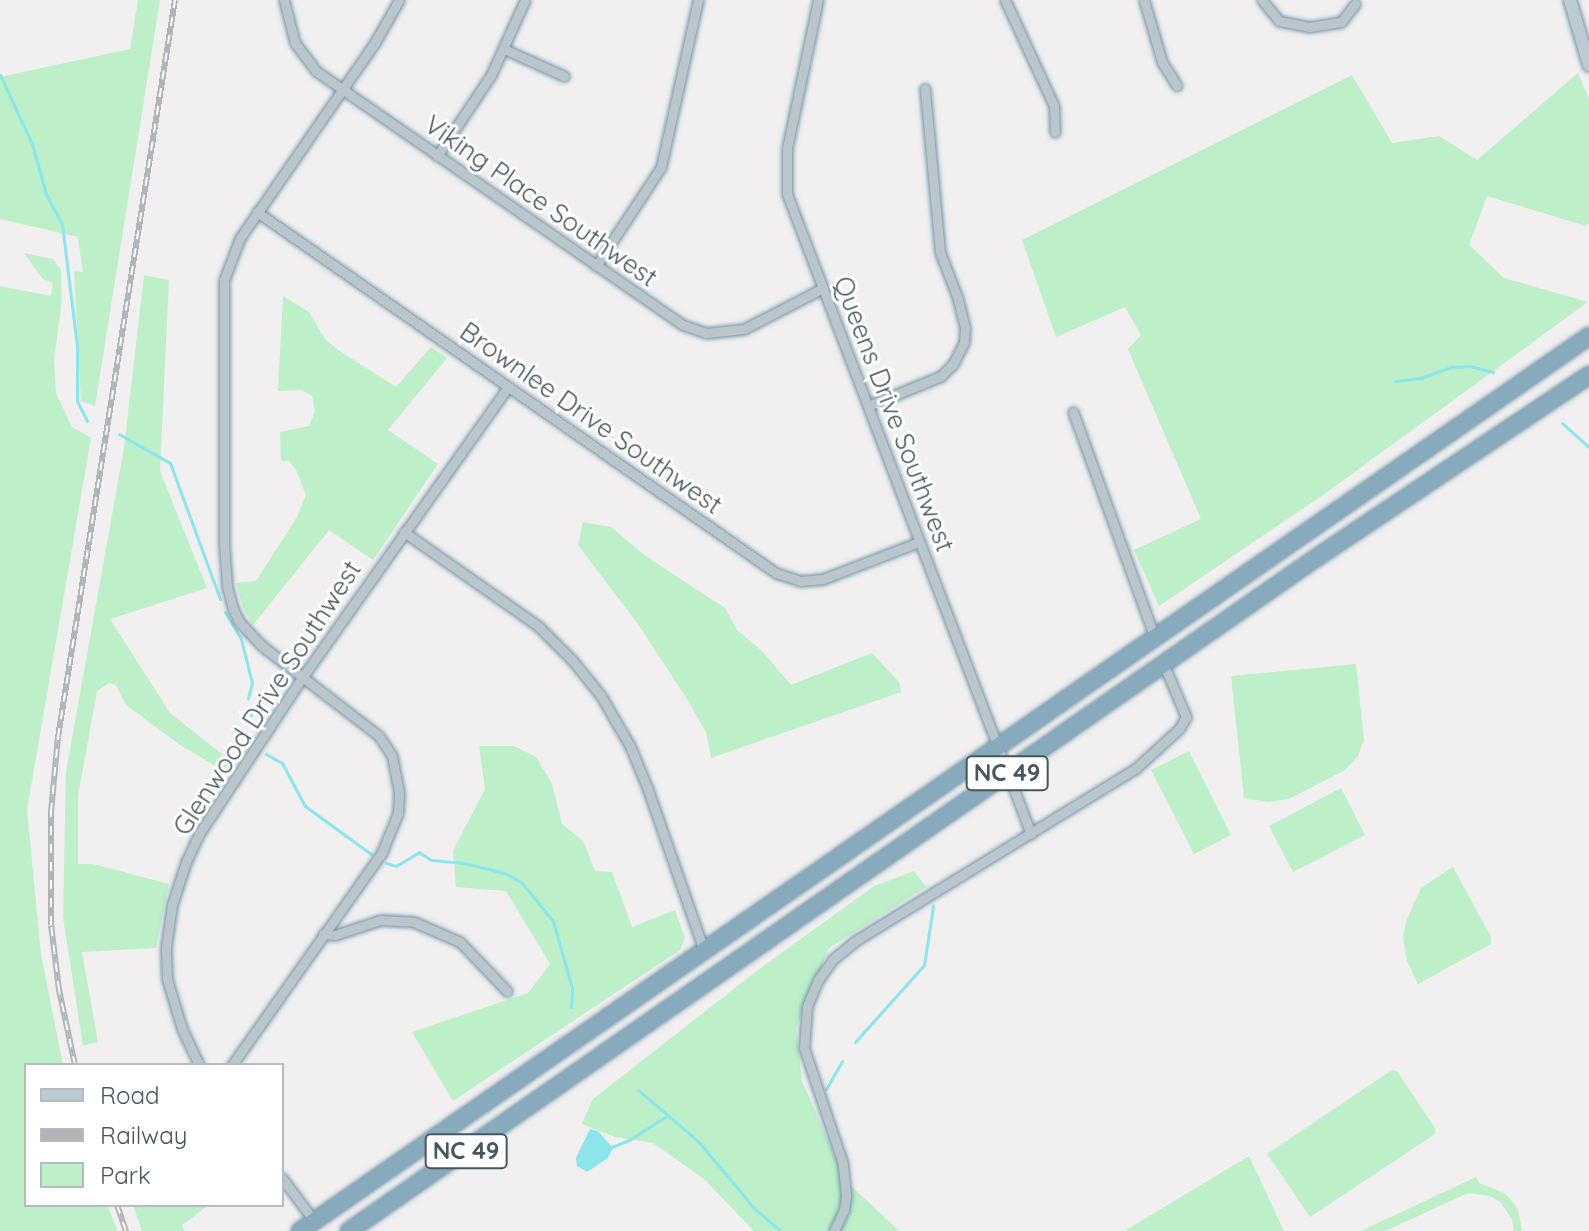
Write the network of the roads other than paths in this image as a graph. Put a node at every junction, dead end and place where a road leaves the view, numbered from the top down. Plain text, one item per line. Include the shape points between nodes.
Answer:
1 (284, 0) edge
2 (399, 0) edge
3 (525, 0) edge
4 (698, 0) edge
5 (818, 0) edge
6 (1005, 0) edge
7 (1144, 0) edge
8 (1262, 0) edge
9 (1570, 0) edge
10 (1355, 4) dead end
11 (504, 49) junction
12 (1589, 65) edge
13 (564, 76) dead end
14 (1177, 86) dead end
15 (341, 89) junction
16 (925, 89) dead end
17 (1055, 132) dead end
18 (437, 156) junction
19 (257, 212) junction
20 (596, 266) junction
21 (823, 288) junction
22 (1589, 336) edge
23 (1589, 375) edge
24 (508, 387) junction
25 (868, 406) junction
26 (1073, 412) dead end
27 (1360, 495) junction
28 (1377, 517) junction
29 (404, 532) junction
30 (919, 542) junction
31 (1155, 638) junction
32 (1164, 665) junction
33 (304, 675) junction
34 (997, 747) junction
35 (1008, 772) junction
36 (1031, 834) junction
37 (323, 934) junction
38 (704, 951) junction
39 (507, 991) dead end
40 (198, 1063) edge
41 (233, 1063) edge
42 (284, 1181) edge
43 (312, 1228) edge
44 (349, 1231) edge
45 (834, 1231) edge

1 - 15 street, Viking Place Southwest via 300,54
2 - 15 street
3 - 11 street
4 - 20 street via 661,167
5 - 21 street, Queens Drive Southwest via 784,164 787,194
6 - 17 street via 1054,106
7 - 14 street via 1162,62
8 - 10 street via 1279,21 1309,27 1341,22
9 - 12 street
11 - 13 street
11 - 18 street
15 - 18 street, Viking Place Southwest
15 - 19 street
16 - 25 street via 940,252 958,299 964,342 941,376
18 - 20 street, Viking Place Southwest
19 - 24 street, Brownlee Drive Southwest
19 - 33 street via 224,280 225,574 239,621 261,645
20 - 21 street, Viking Place Southwest via 667,316 706,333 744,329
21 - 25 street, Queens Drive Southwest
22 - 27 highway, NC 49
23 - 28 highway, NC 49
24 - 29 street, Glenwood Drive Southwest
24 - 30 street, Brownlee Drive Southwest via 789,579 823,579
25 - 30 street, Queens Drive Southwest
26 - 31 street
27 - 28 highway
27 - 31 highway, NC 49
28 - 32 highway, NC 49
29 - 33 street, Glenwood Drive Southwest
29 - 38 street via 538,626 601,696 641,773
30 - 34 street, Queens Drive Southwest
31 - 34 highway, NC 49
32 - 35 highway, NC 49
32 - 36 street via 1185,723 1135,769
33 - 37 street via 379,736 392,756 399,792 398,813 382,852
33 - 40 street, Glenwood Drive Southwest via 199,834 172,905 167,979
34 - 35 street, Queens Drive Southwest
34 - 38 highway, NC 49 / NC 49
35 - 36 street, Queens Drive Southwest
35 - 44 highway, NC 49
36 - 45 street via 855,941 818,980 807,1006 804,1048 843,1164 844,1210
37 - 39 street via 381,920 414,922 460,942
37 - 41 street
38 - 43 highway, NC 49 / NC 49
42 - 43 street

